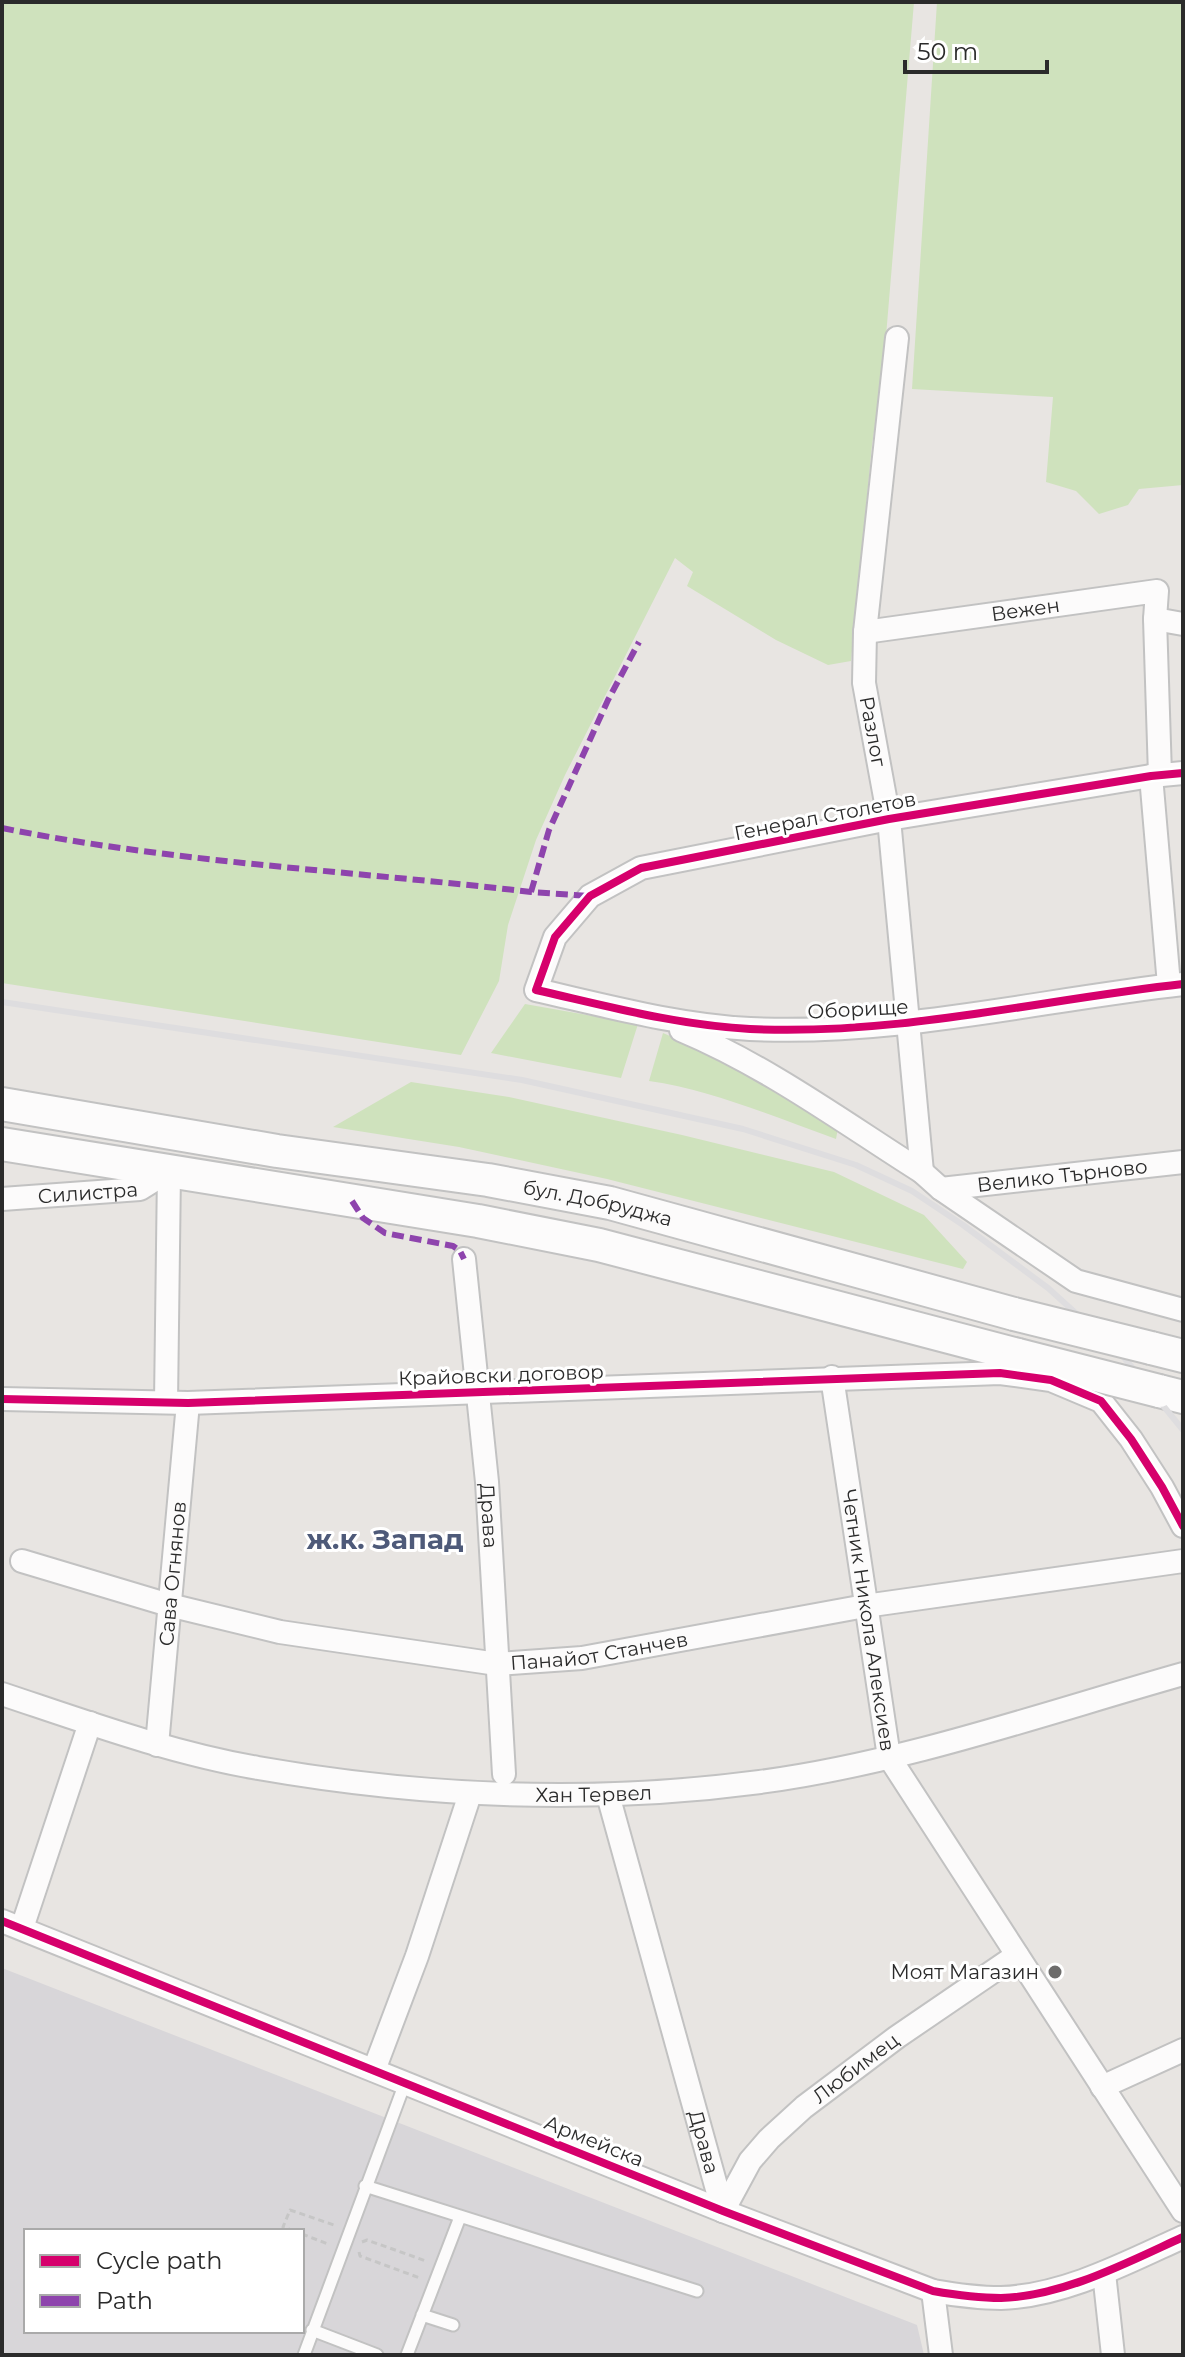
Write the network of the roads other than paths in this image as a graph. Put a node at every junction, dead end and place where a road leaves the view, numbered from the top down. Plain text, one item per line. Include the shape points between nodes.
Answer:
1 (897, 338) dead end
2 (1155, 619) junction
3 (1183, 624) edge
4 (865, 632) junction
5 (1183, 773) edge
6 (1155, 775) junction
7 (889, 819) junction
8 (1176, 985) edge
9 (536, 990) joint
10 (647, 1016) junction
11 (909, 1024) junction
12 (2, 1104) edge
13 (2, 1144) edge
14 (1183, 1162) edge
15 (169, 1171) junction
16 (922, 1172) junction
17 (941, 1189) junction
18 (2, 1199) edge
19 (464, 1259) dead end
20 (1183, 1310) edge
21 (1183, 1356) edge
22 (1009, 1364) junction
23 (832, 1377) junction
24 (476, 1391) junction
25 (1171, 1394) edge
26 (2, 1399) edge
27 (177, 1402) junction
28 (1183, 1526) edge
29 (22, 1561) dead end
30 (1183, 1561) edge
31 (169, 1605) junction
32 (865, 1606) junction
33 (497, 1664) junction
34 (1183, 1674) edge
35 (2, 1694) edge
36 (90, 1723) junction
37 (157, 1745) junction
38 (889, 1757) junction
39 (504, 1774) dead end
40 (470, 1794) junction
41 (608, 1795) junction
42 (12, 1924) edge
43 (1017, 1955) junction
44 (1183, 2050) edge
45 (374, 2070) junction
46 (405, 2083) junction
47 (1102, 2087) junction
48 (365, 2186) junction
49 (723, 2211) junction
50 (1183, 2211) edge
51 (460, 2217) junction
52 (1183, 2237) edge
53 (1104, 2273) junction
54 (697, 2291) dead end
55 (933, 2291) junction
56 (422, 2315) junction
57 (453, 2325) dead end
58 (312, 2330) junction
59 (304, 2355) edge
60 (377, 2355) edge
61 (407, 2355) edge
62 (941, 2355) edge
63 (1113, 2355) edge

1 - 4 street, Разлог
2 - 3 street
2 - 4 street, Вежен via 1157,591
2 - 6 street, Вежен
4 - 7 street, Разлог via 864,683
5 - 6 street, Генерал Столетов
6 - 7 street, Генерал Столетов
6 - 8 street, Оборище
7 - 9 street, Генерал Столетов via 641,868 590,896 555,937
7 - 11 street, Разлог
8 - 11 street, Оборище
9 - 10 street, Оборище
10 - 11 street, Оборище via 752,1029
10 - 16 street via 760,1068
11 - 16 street, Разлог
12 - 21 main road, бул. Добруджа, bridge via 610,1203
13 - 15 main road, бул. Добруджа
14 - 17 street, Велико Търново
15 - 18 street, Силистра via 140,1189
15 - 22 main road, бул. Добруджа via 599,1245
15 - 27 street, Сава Огнянов
16 - 17 street
17 - 20 street via 1076,1281
19 - 24 street, Драва
22 - 23 street, Крайовски договор
22 - 25 main road, бул. Добруджа, bridge
22 - 28 street via 1101,1401 1147,1463
23 - 24 street, Крайовски договор
23 - 32 street, Четник Никола Алексиев
24 - 27 street, Крайовски договор
24 - 33 street, Драва
26 - 27 street, Крайовски договор
27 - 31 street, Сава Огнянов
29 - 31 street, Панайот Станчев
30 - 32 street, Панайот Станчев
31 - 33 street, Панайот Станчев via 280,1632
31 - 37 street, Сава Огнянов
32 - 33 street, Панайот Станчев via 582,1658
32 - 38 street, Четник Никола Алексиев
33 - 39 street, Драва
34 - 38 street, Хан Тервел
35 - 36 street, Хан Тервел
36 - 37 street, Хан Тервел
36 - 42 street
37 - 40 street, Хан Тервел via 257,1768
38 - 41 street, Хан Тервел via 761,1782
38 - 43 street, Четник Никола Алексиев
40 - 41 street, Хан Тервел
40 - 45 street
41 - 49 street, Драва
42 - 45 street, Армейска
43 - 47 street, Четник Никола Алексиев
43 - 49 street, Любимец via 804,2107 750,2161
44 - 47 street
45 - 46 street, Армейска
46 - 48 lane
46 - 49 street, Армейска
47 - 50 street, Четник Никола Алексиев
48 - 51 lane
48 - 58 lane
49 - 55 street, Армейска
51 - 54 lane
51 - 56 lane
52 - 53 street, Армейска
53 - 55 street, Армейска via 1004,2298
53 - 63 street
55 - 62 street
56 - 57 lane
56 - 61 lane
58 - 59 lane
58 - 60 lane

